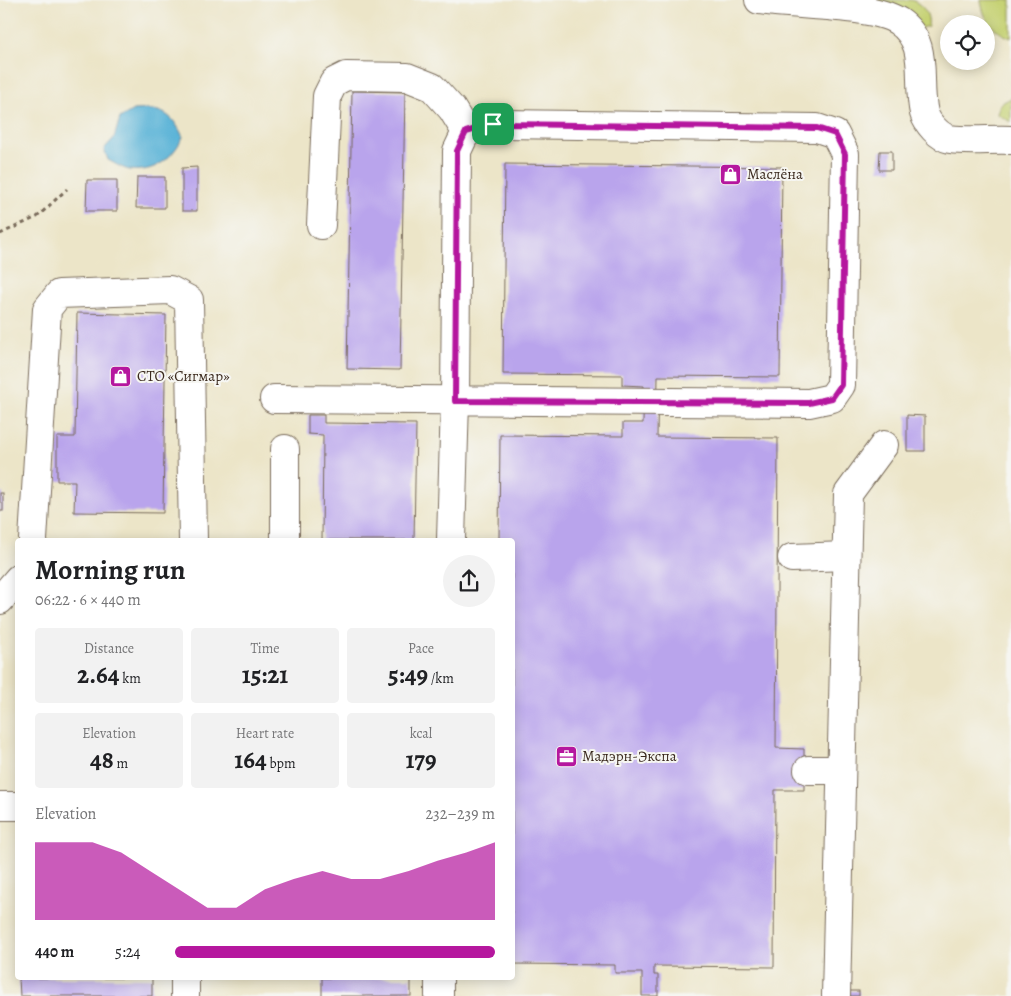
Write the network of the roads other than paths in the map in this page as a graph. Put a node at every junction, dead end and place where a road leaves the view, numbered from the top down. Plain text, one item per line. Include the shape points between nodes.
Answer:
1 (759, 0) edge
2 (466, 132) junction
3 (1011, 140) edge
4 (320, 225) dead end
5 (274, 399) dead end
6 (455, 401) junction
7 (884, 445) dead end
8 (285, 449) dead end
9 (33, 538) edge
10 (193, 538) edge
11 (285, 538) edge
12 (451, 538) edge
13 (846, 556) junction
14 (792, 558) dead end
15 (15, 582) edge
16 (0, 600) edge
17 (808, 770) dead end
18 (841, 770) junction
19 (0, 806) edge
20 (15, 806) edge
21 (185, 980) edge
22 (439, 980) edge
23 (185, 996) edge
24 (439, 996) edge
25 (836, 996) edge

1 - 3 lane via 876,12 898,22 915,38 922,60 924,114 936,132 948,139
2 - 4 lane via 452,109 432,87 407,77 346,76 334,82 327,96
2 - 6 lane via 457,151
2 - 6 lane via 493,124 817,128 835,134 845,154 841,385 832,398 809,403
5 - 6 lane
6 - 12 lane
7 - 13 lane via 848,494
8 - 11 lane
9 - 10 lane via 47,309 59,294 170,290 190,300
13 - 14 lane
13 - 18 lane
15 - 16 lane
17 - 18 lane
18 - 25 lane
19 - 20 lane
21 - 23 lane
22 - 24 lane

